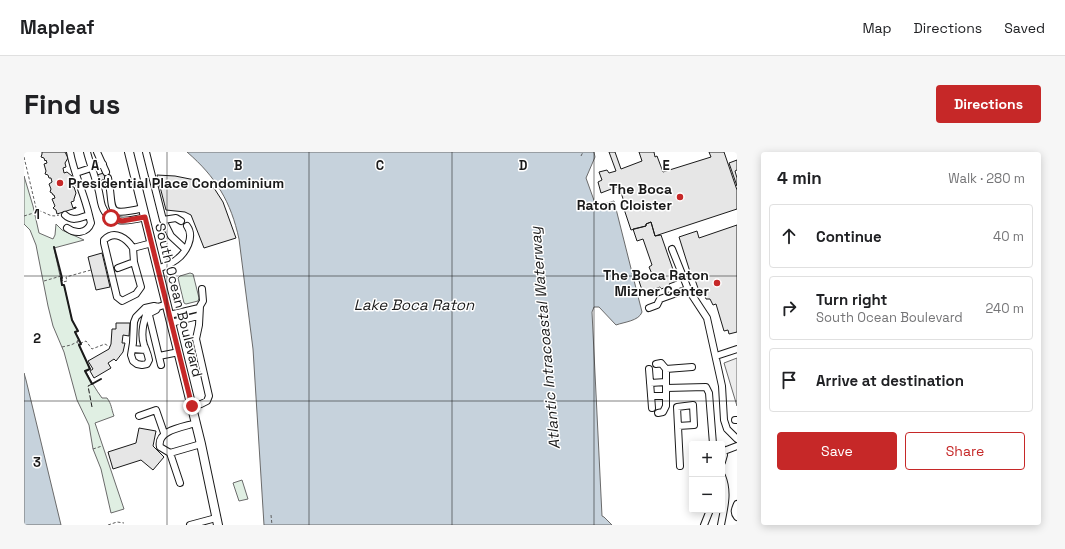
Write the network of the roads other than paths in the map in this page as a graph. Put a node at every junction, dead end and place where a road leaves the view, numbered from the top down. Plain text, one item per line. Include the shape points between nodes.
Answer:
1 (70, 152) edge
2 (86, 152) edge
3 (97, 152) edge
4 (129, 152) edge
5 (146, 152) edge
6 (103, 164) junction
7 (92, 168) junction
8 (76, 173) junction
9 (109, 187) junction
10 (98, 188) junction
11 (143, 208) junction
12 (64, 215) road end
13 (89, 215) junction
14 (145, 217) junction
15 (163, 220) junction
16 (181, 221) dead end
17 (187, 226) dead end
18 (67, 228) dead end
19 (152, 243) junction
20 (133, 248) junction
21 (185, 249) junction
22 (672, 249) dead end
23 (134, 262) junction
24 (118, 268) dead end
25 (158, 269) junction
26 (202, 289) dead end
27 (688, 289) junction
28 (167, 304) junction
29 (199, 308) junction
30 (650, 308) dead end
31 (145, 313) junction
32 (198, 316) junction
33 (170, 319) junction
34 (137, 345) junction
35 (737, 349) edge
36 (146, 350) junction
37 (179, 352) junction
38 (159, 356) junction
39 (716, 356) junction
40 (656, 364) dead end
41 (161, 365) dead end
42 (692, 368) dead end
43 (649, 369) dead end
44 (666, 369) junction
45 (650, 383) junction
46 (666, 385) junction
47 (651, 396) junction
48 (666, 396) junction
49 (192, 406) junction
50 (666, 406) junction
51 (677, 407) junction
52 (652, 408) dead end
53 (658, 412) dead end
54 (139, 416) dead end
55 (196, 423) junction
56 (678, 426) junction
57 (164, 433) junction
58 (737, 439) edge
59 (711, 441) edge
60 (201, 444) junction
61 (737, 446) edge
62 (725, 449) edge
63 (170, 453) junction
64 (680, 466) dead end
65 (180, 483) dead end
66 (725, 490) edge
67 (725, 499) edge
68 (737, 504) edge
69 (709, 513) edge
70 (723, 513) edge
71 (737, 517) edge
72 (217, 521) edge
73 (190, 525) edge
74 (704, 525) edge
75 (721, 525) edge

1 - 8 street
2 - 7 street
3 - 6 street
4 - 11 main road, South Ocean Boulevard
5 - 15 street
6 - 7 street
6 - 9 street
7 - 8 street
7 - 10 street
8 - 13 street
9 - 10 street
9 - 11 street via 111,205 117,212
10 - 14 street via 104,211 111,218 122,221
11 - 14 main road, South Ocean Boulevard
12 - 13 street via 73,219
13 - 18 street via 91,223 87,230 79,233
14 - 19 main road, South Ocean Boulevard
15 - 16 street via 176,218
15 - 21 street via 171,236
17 - 21 street via 191,232
19 - 20 street
19 - 25 main road, South Ocean Boulevard
20 - 23 street
20 - 23 street via 123,237 117,235 104,240 118,297 122,301 136,294 141,287
21 - 25 street via 176,260
22 - 27 street
23 - 24 street
25 - 28 main road, South Ocean Boulevard
26 - 29 street via 203,301
27 - 30 street via 660,299
27 - 39 street via 707,318
28 - 31 street via 154,306
28 - 33 main road, South Ocean Boulevard
29 - 32 street
29 - 33 street
31 - 34 street
31 - 34 street via 136,317 134,322
31 - 38 street
32 - 33 street
32 - 49 street via 196,339 209,396 207,401
33 - 37 main road, South Ocean Boulevard
34 - 36 street
34 - 36 street
34 - 36 street via 131,355 137,364 147,364 149,360
35 - 39 street
37 - 38 street
37 - 49 main road, South Ocean Boulevard
38 - 41 street
39 - 58 street via 722,386 724,420 727,430
40 - 44 street via 661,364
42 - 44 street
43 - 45 street
44 - 46 street
45 - 46 street
45 - 47 street
46 - 48 street
46 - 59 street via 706,387 710,393
47 - 48 street
47 - 52 street
48 - 50 street
49 - 55 main road, South Ocean Boulevard
50 - 51 street
50 - 53 street via 663,412
51 - 56 street
51 - 56 street via 693,405 694,425
54 - 57 street via 156,410
55 - 57 street
55 - 60 main road, South Ocean Boulevard
56 - 64 street
57 - 63 street via 160,439 160,447
60 - 63 street
60 - 72 main road, South Ocean Boulevard
61 - 62 street
63 - 65 street
66 - 67 street
68 - 71 street via 734,511
69 - 74 street
70 - 75 street
72 - 73 street

